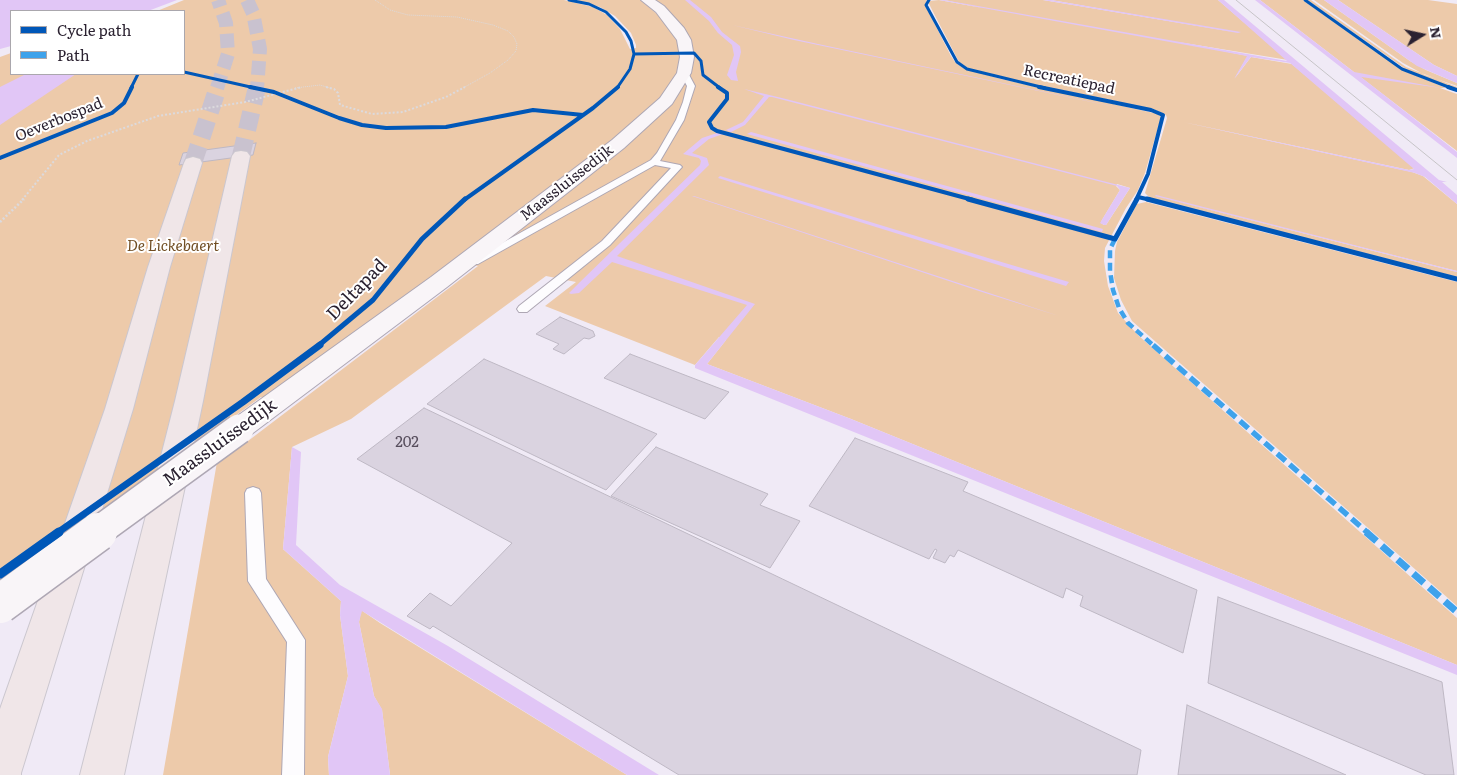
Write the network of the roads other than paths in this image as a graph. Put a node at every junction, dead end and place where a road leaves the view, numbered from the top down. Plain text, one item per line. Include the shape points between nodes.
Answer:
1 (647, 0) edge
2 (684, 73) junction
3 (241, 156) tunnel mouth
4 (654, 162) junction
5 (193, 163) tunnel mouth
6 (439, 282) junction
7 (523, 309) dead end
8 (253, 494) dead end
9 (0, 604) edge
10 (0, 773) edge
11 (102, 775) edge
12 (293, 775) edge

1 - 2 street, Maassluissedijk via 660,9 684,40 687,57
2 - 4 lane, Maassluissedijk via 691,86 687,102 680,120
2 - 6 street, Maassluissedijk via 666,101 647,120
3 - 11 highway via 189,401
4 - 6 lane, Maassluissedijk
4 - 7 lane via 677,167 606,243
5 - 10 highway via 159,267 119,409
6 - 9 street, Maassluissedijk, bridge
8 - 12 lane via 257,580 296,640

